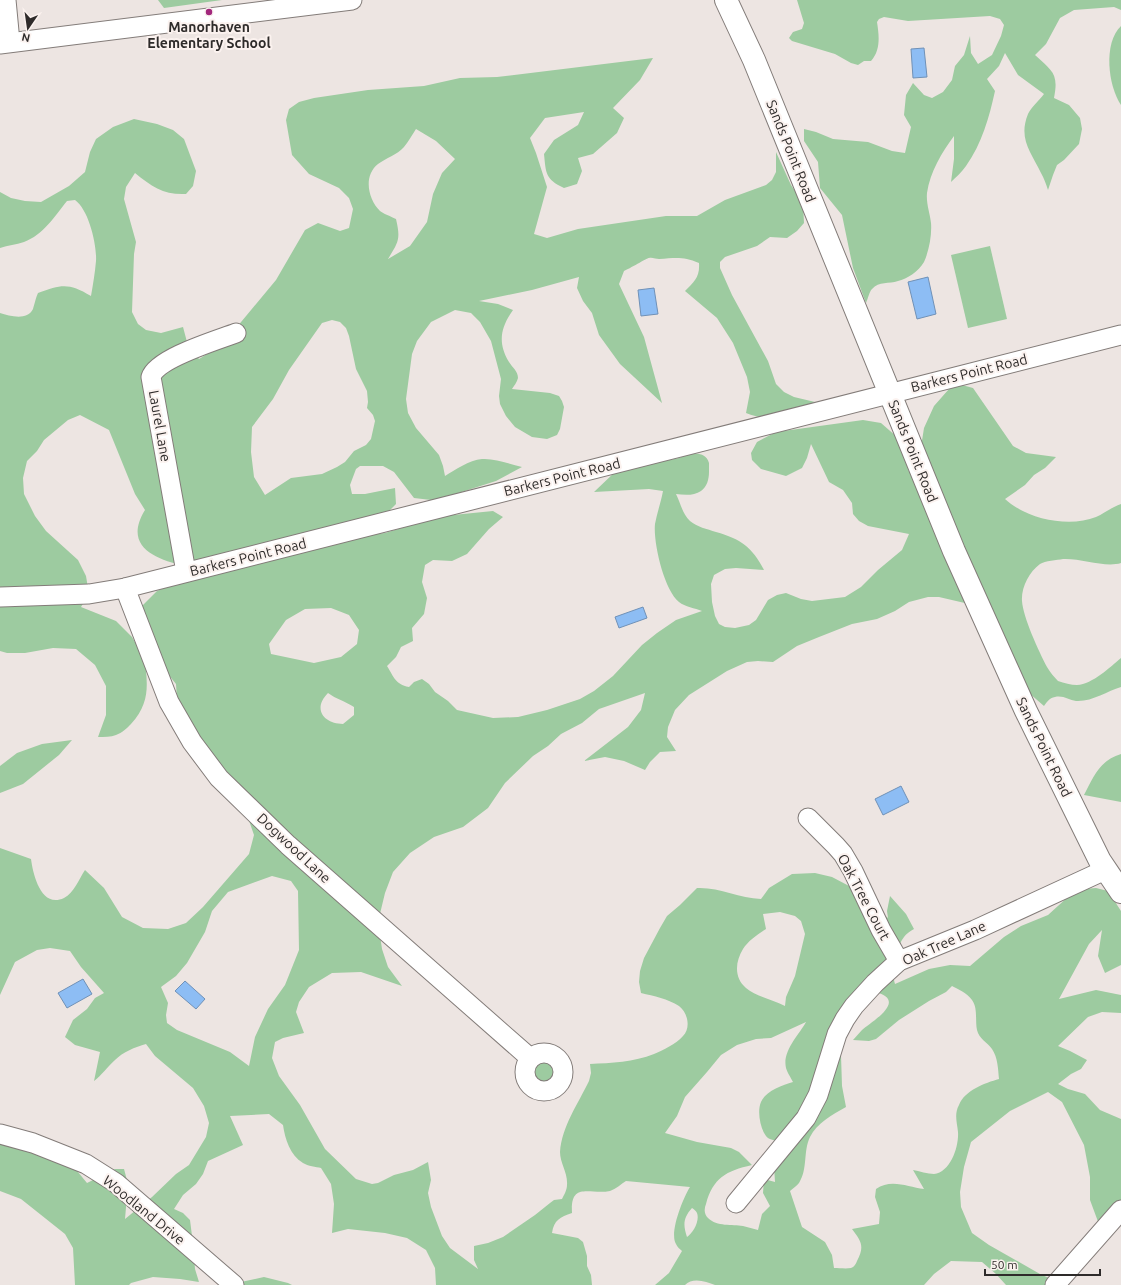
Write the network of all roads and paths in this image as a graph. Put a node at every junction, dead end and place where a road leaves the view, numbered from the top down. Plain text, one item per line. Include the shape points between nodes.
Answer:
1 (6, 0) edge
2 (352, 0) edge
3 (726, 0) edge
4 (5, 43) edge
5 (236, 333) dead end
6 (1121, 335) edge
7 (890, 393) junction
8 (186, 572) junction
9 (125, 588) junction
10 (0, 597) edge
11 (808, 818) dead end
12 (1105, 870) junction
13 (1121, 892) edge
14 (899, 961) junction
15 (530, 1058) dead end
16 (0, 1134) edge
17 (736, 1203) dead end
18 (1121, 1210) edge
19 (234, 1285) edge
20 (1054, 1285) edge

1 - 4 street
2 - 4 street
3 - 7 main road, Sands Point Road via 754,60
5 - 8 street, Laurel Lane via 184,352 155,370 151,377
6 - 7 street, Barkers Point Road
7 - 8 street, Barkers Point Road
7 - 12 main road, Sands Point Road via 954,551 1023,705
8 - 9 street, Barkers Point Road
9 - 10 street, Barkers Point Road via 89,594
9 - 15 street, Dogwood Lane via 169,702 192,742 219,778 288,845
11 - 14 street, Oak Tree Court via 843,854
12 - 13 main road, Sands Point Road
12 - 14 street, Oak Tree Lane via 975,930
14 - 17 street, Oak Tree Lane via 854,1006 837,1034 818,1095 806,1118
16 - 19 street, Woodland Drive via 33,1143 86,1164 116,1183
18 - 20 street

